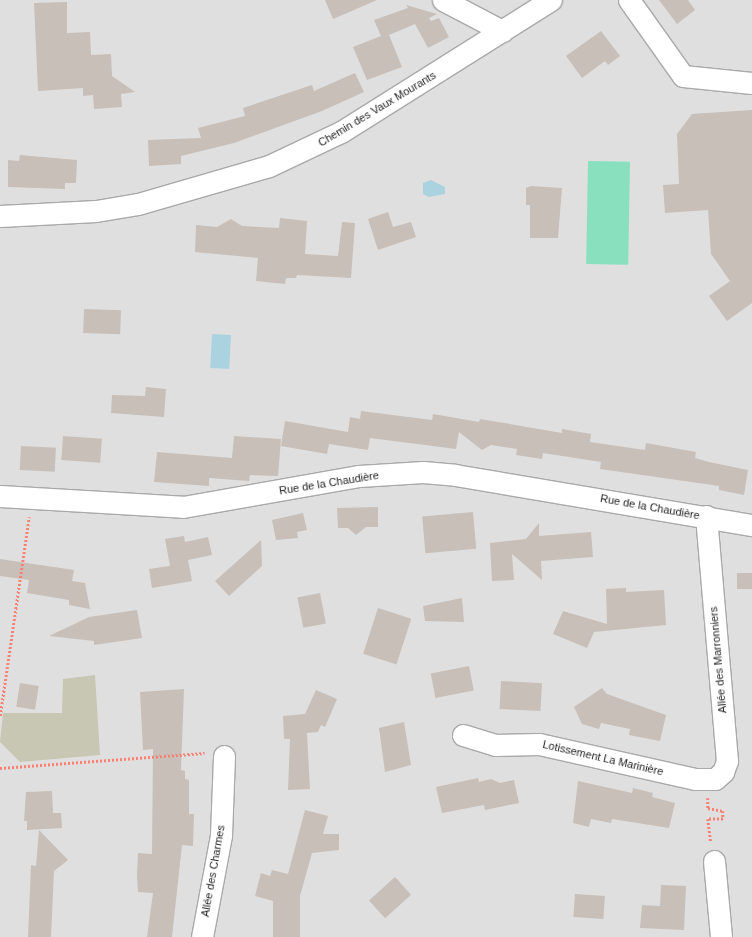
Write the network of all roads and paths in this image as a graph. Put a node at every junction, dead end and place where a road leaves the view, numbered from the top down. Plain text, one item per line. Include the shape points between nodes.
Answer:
1 (443, 0) edge
2 (551, 0) edge
3 (629, 0) edge
4 (502, 31) junction
5 (752, 84) edge
6 (0, 216) edge
7 (0, 496) edge
8 (32, 498) junction
9 (706, 516) junction
10 (752, 525) edge
11 (0, 716) edge
12 (463, 735) dead end
13 (224, 756) joint
14 (0, 768) edge
15 (701, 780) junction
16 (714, 861) joint
17 (202, 937) edge
18 (721, 937) edge

1 - 4 street
2 - 4 street, Chemin des Vaux Mourants
3 - 5 street via 684,76
4 - 6 street, Chemin des Vaux Mourants via 341,132 269,166 138,204 96,211
7 - 8 street, Rue de la Chaudière
8 - 9 street, Rue de la Chaudière via 184,507 359,476 423,472 455,474
8 - 11 path
9 - 10 street, Rue de la Chaudière
9 - 15 street, Allée des Marronniers via 727,761 724,772 715,779
12 - 15 street, Lotissement La Marinière via 495,745 539,744
13 - 14 path via 189,753
13 - 17 street, Allée des Charmes via 221,835
15 - 16 path via 708,808 723,811 723,819 708,820
16 - 18 street

